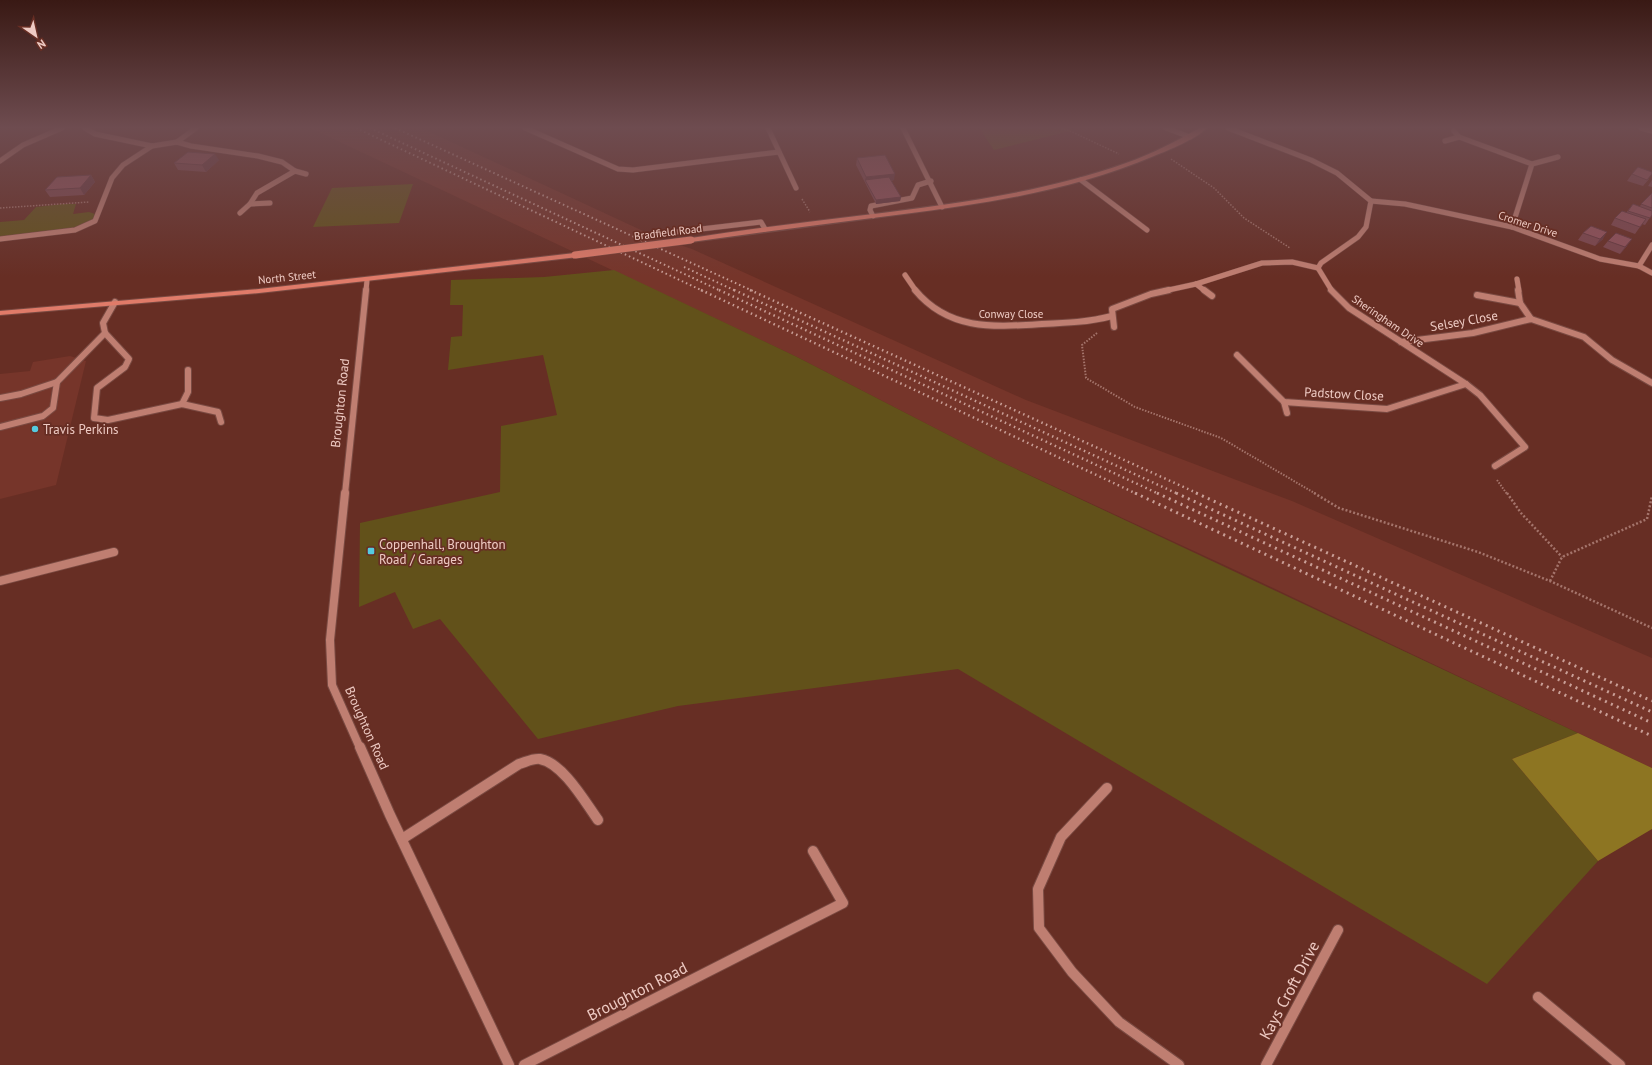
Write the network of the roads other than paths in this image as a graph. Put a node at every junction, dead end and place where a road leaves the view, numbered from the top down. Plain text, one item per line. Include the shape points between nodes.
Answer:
1 (112, 178) edge
2 (283, 178) edge
3 (791, 178) edge
4 (929, 178) edge
5 (1088, 178) edge
6 (1344, 178) edge
7 (1528, 178) edge
8 (1081, 180) junction
9 (931, 181) junction
10 (796, 188) road end
11 (1371, 201) junction
12 (270, 203) dead end
13 (250, 204) junction
14 (942, 207) junction
15 (240, 213) dead end
16 (873, 216) junction
17 (1512, 227) junction
18 (765, 229) junction
19 (1147, 230) dead end
20 (667, 233) dead end
21 (0, 239) edge
22 (1652, 245) edge
23 (575, 255) joint
24 (1640, 266) junction
25 (1318, 268) junction
26 (1652, 273) edge
27 (905, 275) dead end
28 (1517, 279) dead end
29 (367, 280) junction
30 (1196, 284) junction
31 (1477, 295) dead end
32 (1212, 296) dead end
33 (115, 302) junction
34 (1520, 303) junction
35 (0, 312) edge
36 (1112, 316) junction
37 (1531, 320) junction
38 (1114, 327) road end
39 (105, 333) junction
40 (1401, 342) junction
41 (1237, 355) dead end
42 (188, 370) dead end
43 (57, 382) junction
44 (1652, 383) edge
45 (1466, 384) junction
46 (0, 398) edge
47 (1284, 402) junction
48 (182, 404) junction
49 (1287, 412) dead end
50 (222, 422) dead end
51 (0, 427) edge
52 (1495, 466) road end
53 (114, 552) dead end
54 (0, 581) edge
55 (1106, 788) dead end
56 (598, 820) dead end
57 (402, 839) junction
58 (813, 851) dead end
59 (1338, 930) dead end
60 (1538, 997) dead end
61 (509, 1065) edge
62 (524, 1065) edge
63 (1179, 1065) edge
64 (1266, 1065) edge
65 (1620, 1065) edge

1 - 21 street via 95,221 86,227
2 - 13 street via 257,192
3 - 10 street
4 - 9 street
5 - 8 main road, Bradfield Road
6 - 11 street
7 - 17 street
8 - 14 main road, Bradfield Road via 1001,198
8 - 19 street
9 - 14 street
9 - 16 street via 918,185 912,198 872,206 870,210
11 - 17 street, Cromer Drive via 1405,204
11 - 25 street via 1366,227 1358,237 1321,263
12 - 13 street
13 - 15 street
14 - 16 main road, Bradfield Road
16 - 18 main road, Bradfield Road
17 - 24 street, Cromer Drive via 1600,259
18 - 20 street, Bradfield Road via 761,222
18 - 23 main road, Bradfield Road, bridge
22 - 24 street
23 - 29 main road, North Street
24 - 26 street, Cromer Drive
25 - 30 street via 1292,262 1262,263
25 - 40 street, Sheringham Drive via 1329,287 1349,308
27 - 36 street, Conway Close via 912,289 932,306 963,322 983,326 1087,321
28 - 34 street
29 - 33 main road, North Street
29 - 57 street, Broughton Road via 330,640 332,685
30 - 32 street
30 - 36 street via 1151,294 1112,309
31 - 34 street, Selsey Close
33 - 35 main road, North Street
33 - 39 street via 103,323
34 - 37 street
36 - 38 street
37 - 40 street, Selsey Close via 1473,333
37 - 44 street via 1584,338 1612,360
39 - 43 street
39 - 48 street via 129,359 125,367 97,388 94,418 108,420
40 - 45 street, Sheringham Drive
41 - 47 street
42 - 48 street via 188,392
43 - 46 street
43 - 51 street via 53,408 43,416
45 - 47 street, Padstow Close via 1386,409
45 - 52 street, Sheringham Drive via 1480,395 1525,447
47 - 49 street
48 - 50 street via 218,412
53 - 54 street
55 - 63 street via 1061,837 1038,889 1039,928 1072,972 1119,1022
56 - 57 street via 556,766 541,758 519,764
57 - 61 street, Broughton Road
58 - 62 street, Broughton Road via 843,903
59 - 64 street, Kays Croft Drive
60 - 65 street

